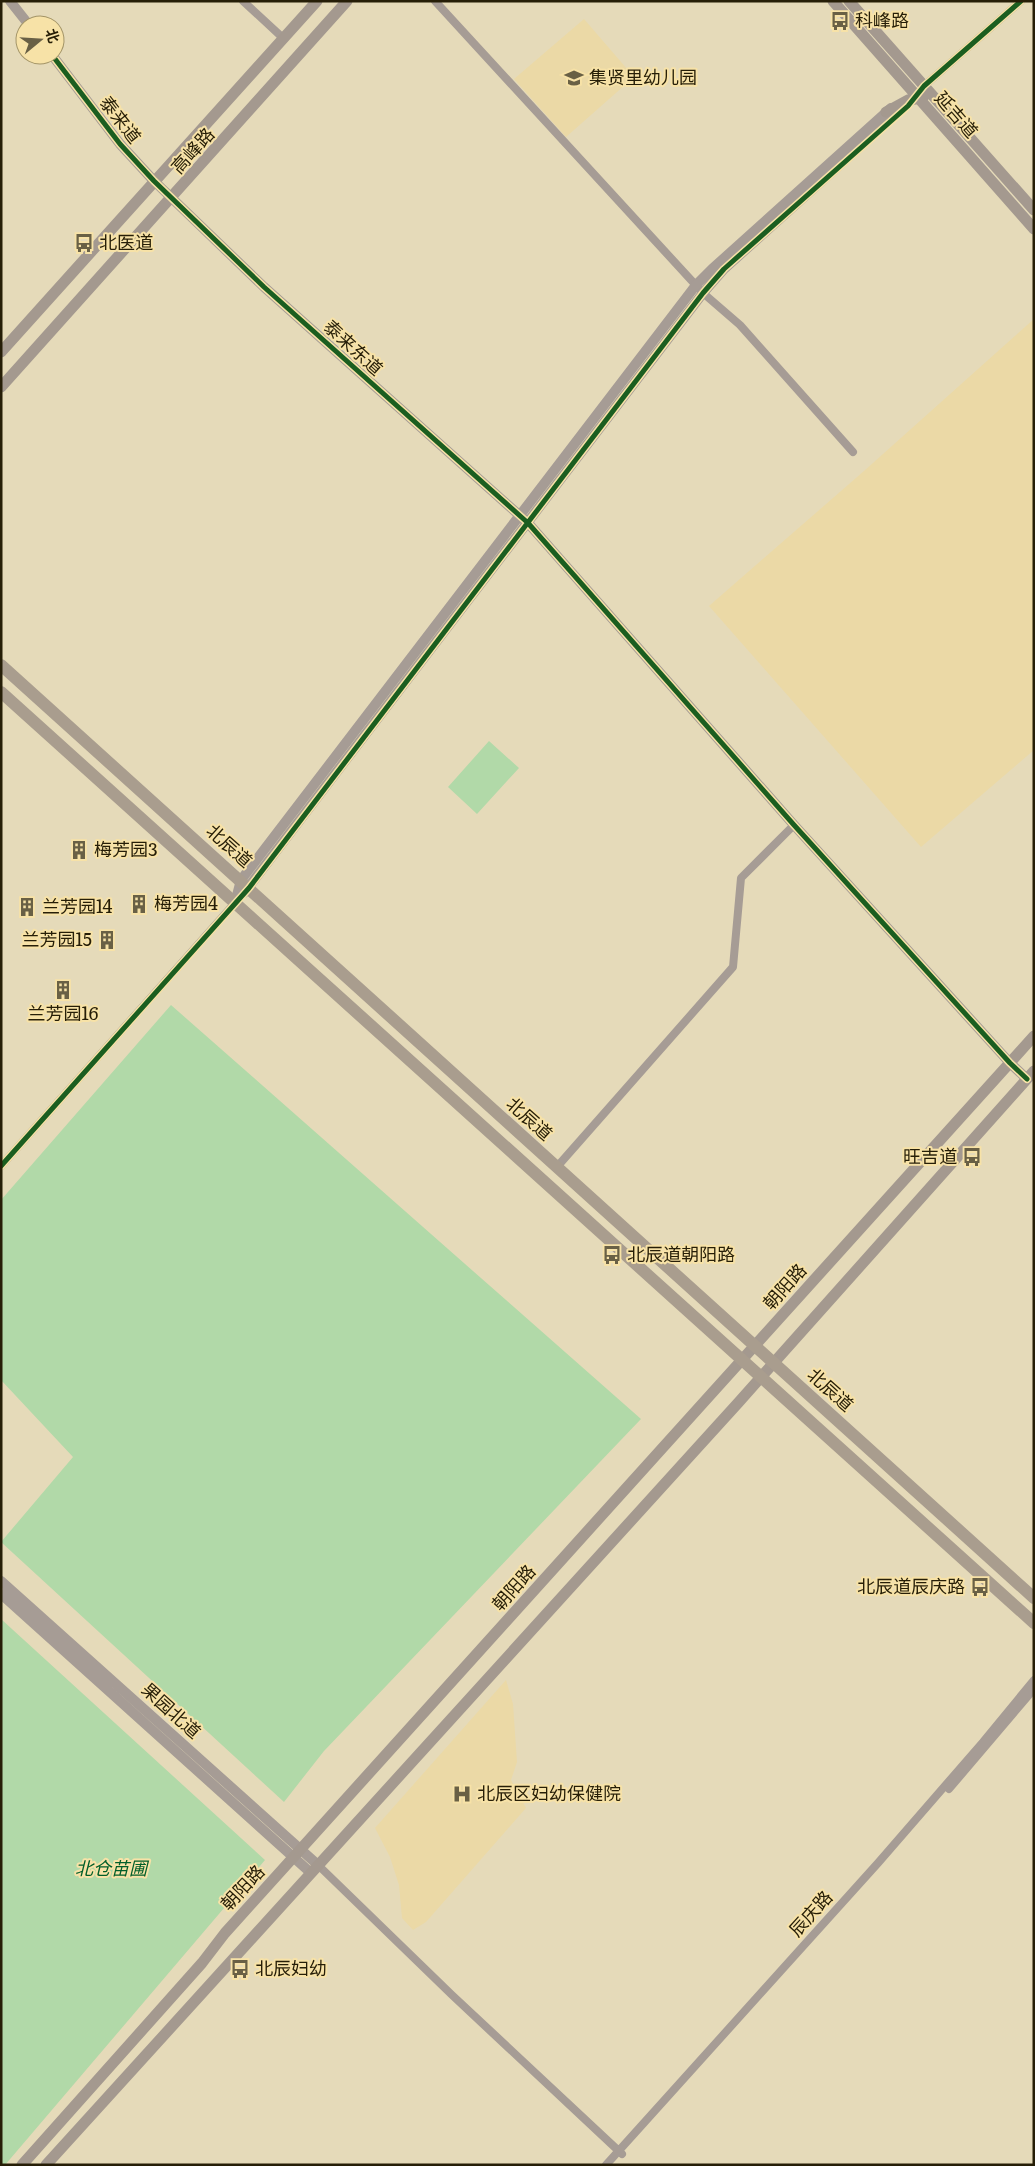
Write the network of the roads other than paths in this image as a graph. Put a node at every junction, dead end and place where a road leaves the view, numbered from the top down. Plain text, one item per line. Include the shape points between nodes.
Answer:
1 (10, 1) edge
2 (243, 1) edge
3 (317, 1) edge
4 (347, 1) edge
5 (435, 1) edge
6 (833, 1) edge
7 (849, 1) edge
8 (1021, 1) edge
9 (21, 15) edge
10 (283, 38) junction
11 (60, 65) edge
12 (924, 86) junction
13 (915, 96) junction
14 (944, 108) junction
15 (886, 112) joint
16 (154, 182) junction
17 (170, 197) junction
18 (1034, 210) edge
19 (1034, 230) edge
20 (700, 289) junction
21 (1, 352) edge
22 (1, 387) edge
23 (853, 452) dead end
24 (525, 519) junction
25 (1, 665) edge
26 (1, 692) edge
27 (794, 825) junction
28 (245, 884) junction
29 (235, 903) junction
30 (1034, 1036) edge
31 (1010, 1062) junction
32 (1030, 1075) edge
33 (1, 1166) edge
34 (556, 1168) junction
35 (756, 1347) junction
36 (742, 1361) junction
37 (774, 1363) junction
38 (760, 1377) junction
39 (1, 1581) edge
40 (1, 1594) edge
41 (1034, 1598) edge
42 (1034, 1624) edge
43 (1034, 1680) edge
44 (1034, 1688) edge
45 (298, 1854) junction
46 (315, 1869) junction
47 (621, 2152) junction
48 (22, 2165) edge
49 (46, 2165) edge
50 (606, 2165) edge
51 (612, 2165) edge

1 - 9 street
2 - 10 street
3 - 10 main road, 高峰路
4 - 17 main road, 高峰路
5 - 20 street
6 - 13 main road, 延吉道
7 - 12 main road, 延吉道
8 - 12 street
10 - 16 main road, 高峰路
11 - 16 street, 泰来道 via 120,144
12 - 13 street
12 - 14 main road, 延吉道
13 - 14 main road
13 - 15 main road
13 - 19 main road, 延吉道
13 - 20 street
14 - 18 main road, 延吉道
15 - 20 street via 712,268
16 - 17 street, 泰来道
16 - 21 main road, 高峰路
17 - 22 main road, 高峰路
17 - 24 street, 泰来东道 via 264,287
20 - 23 street via 740,325
20 - 24 street
24 - 27 street, 泰来东道
24 - 28 street
25 - 28 main road, 北辰道
26 - 29 main road, 北辰道
27 - 31 street, 泰来东道
27 - 34 street via 741,878 733,967
28 - 29 street
28 - 34 main road, 北辰道
29 - 33 street
29 - 36 main road, 北辰道
30 - 31 main road, 朝阳路
31 - 32 street, 泰来东道
31 - 35 main road, 朝阳路
32 - 37 main road
34 - 35 main road, 北辰道
35 - 36 main road, 朝阳路
35 - 37 main road, 北辰道
36 - 38 main road, 北辰道
36 - 45 main road, 朝阳路
37 - 38 main road
37 - 41 main road, 北辰道
38 - 42 main road, 北辰道
38 - 46 main road
39 - 45 street, 果园北道
40 - 45 street, 果园北道
43 - 47 street, 辰庆路 via 878,1863
44 - 47 street, 辰庆路 via 960,1776
45 - 46 street, 果园北道
45 - 48 main road, 朝阳路
46 - 47 street
46 - 49 main road
47 - 50 street, 辰庆路
47 - 51 street, 辰庆路

